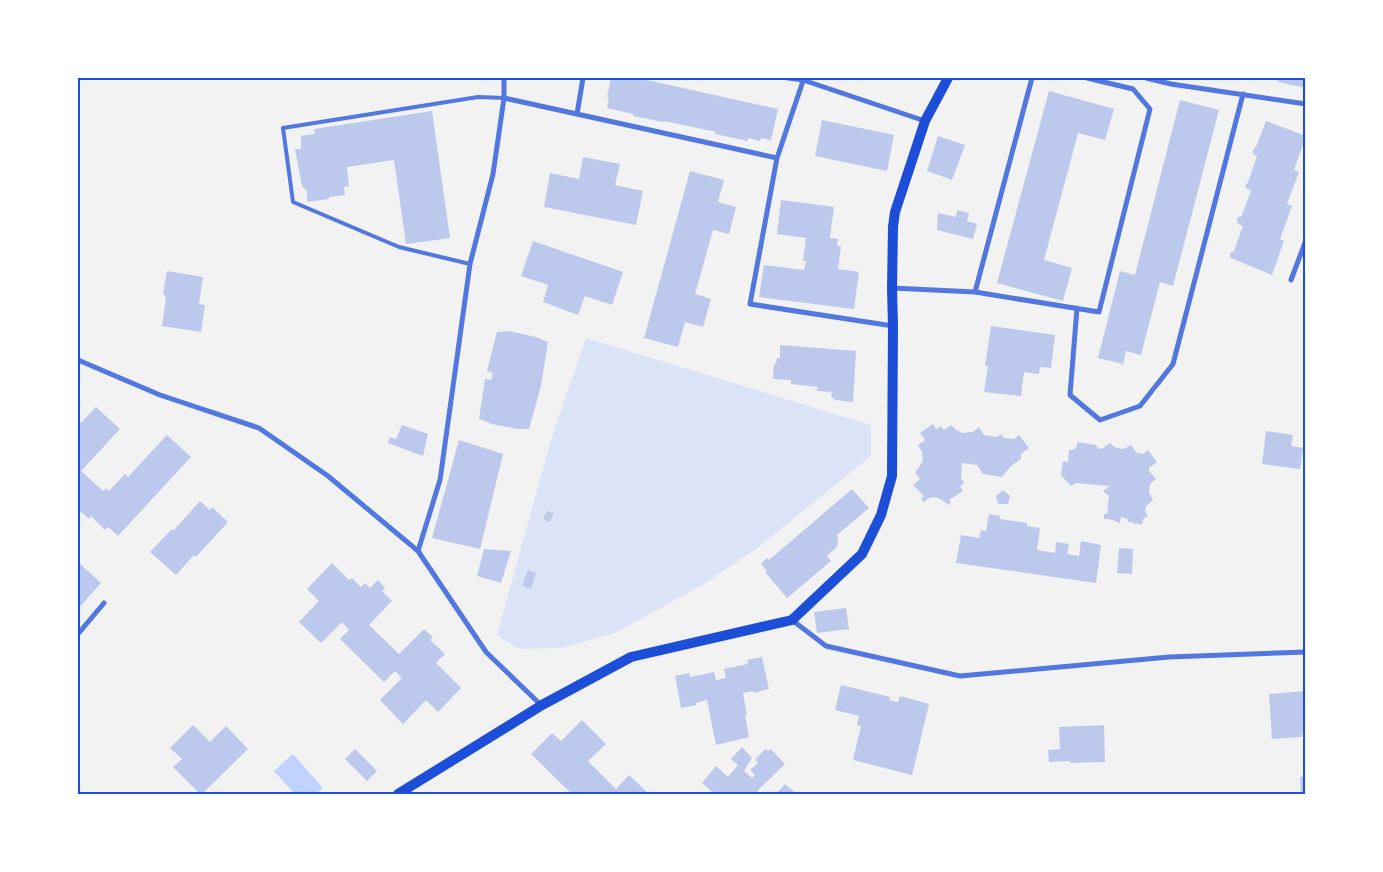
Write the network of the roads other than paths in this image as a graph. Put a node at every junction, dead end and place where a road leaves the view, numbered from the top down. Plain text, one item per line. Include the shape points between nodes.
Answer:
1 (504, 78) edge
2 (583, 78) edge
3 (788, 78) edge
4 (948, 78) edge
5 (1032, 78) edge
6 (1087, 78) edge
7 (1146, 78) edge
8 (804, 79) edge
9 (1243, 94) junction
10 (504, 98) junction
11 (1306, 104) edge
12 (577, 114) junction
13 (925, 121) junction
14 (777, 158) junction
15 (1306, 240) edge
16 (470, 264) junction
17 (1291, 280) dead end
18 (892, 288) junction
19 (975, 292) junction
20 (1076, 308) junction
21 (893, 326) junction
22 (78, 360) edge
23 (418, 551) junction
24 (104, 603) dead end
25 (792, 620) junction
26 (78, 634) edge
27 (1306, 652) edge
28 (542, 705) junction
29 (398, 794) edge

1 - 10 street
2 - 12 street
3 - 8 street
4 - 13 main road
5 - 19 street
6 - 20 street via 1133,89 1150,109 1099,312
7 - 9 street
8 - 13 street
8 - 14 street
9 - 11 street
9 - 20 street via 1173,364 1140,406 1100,420 1070,395
10 - 12 street
10 - 16 street via 493,174
10 - 16 lane via 478,97 283,128 293,202 399,247
12 - 14 street
13 - 18 main road via 893,227
14 - 21 street via 750,304
15 - 17 street
16 - 23 street via 440,480
18 - 19 street
18 - 21 main road
19 - 20 street
21 - 25 main road via 892,476 881,515 862,554
22 - 23 street via 160,395 259,428 328,476
23 - 28 street via 486,652
24 - 26 street
25 - 27 street via 826,646 960,676 1169,657
25 - 28 main road via 631,656
28 - 29 main road

